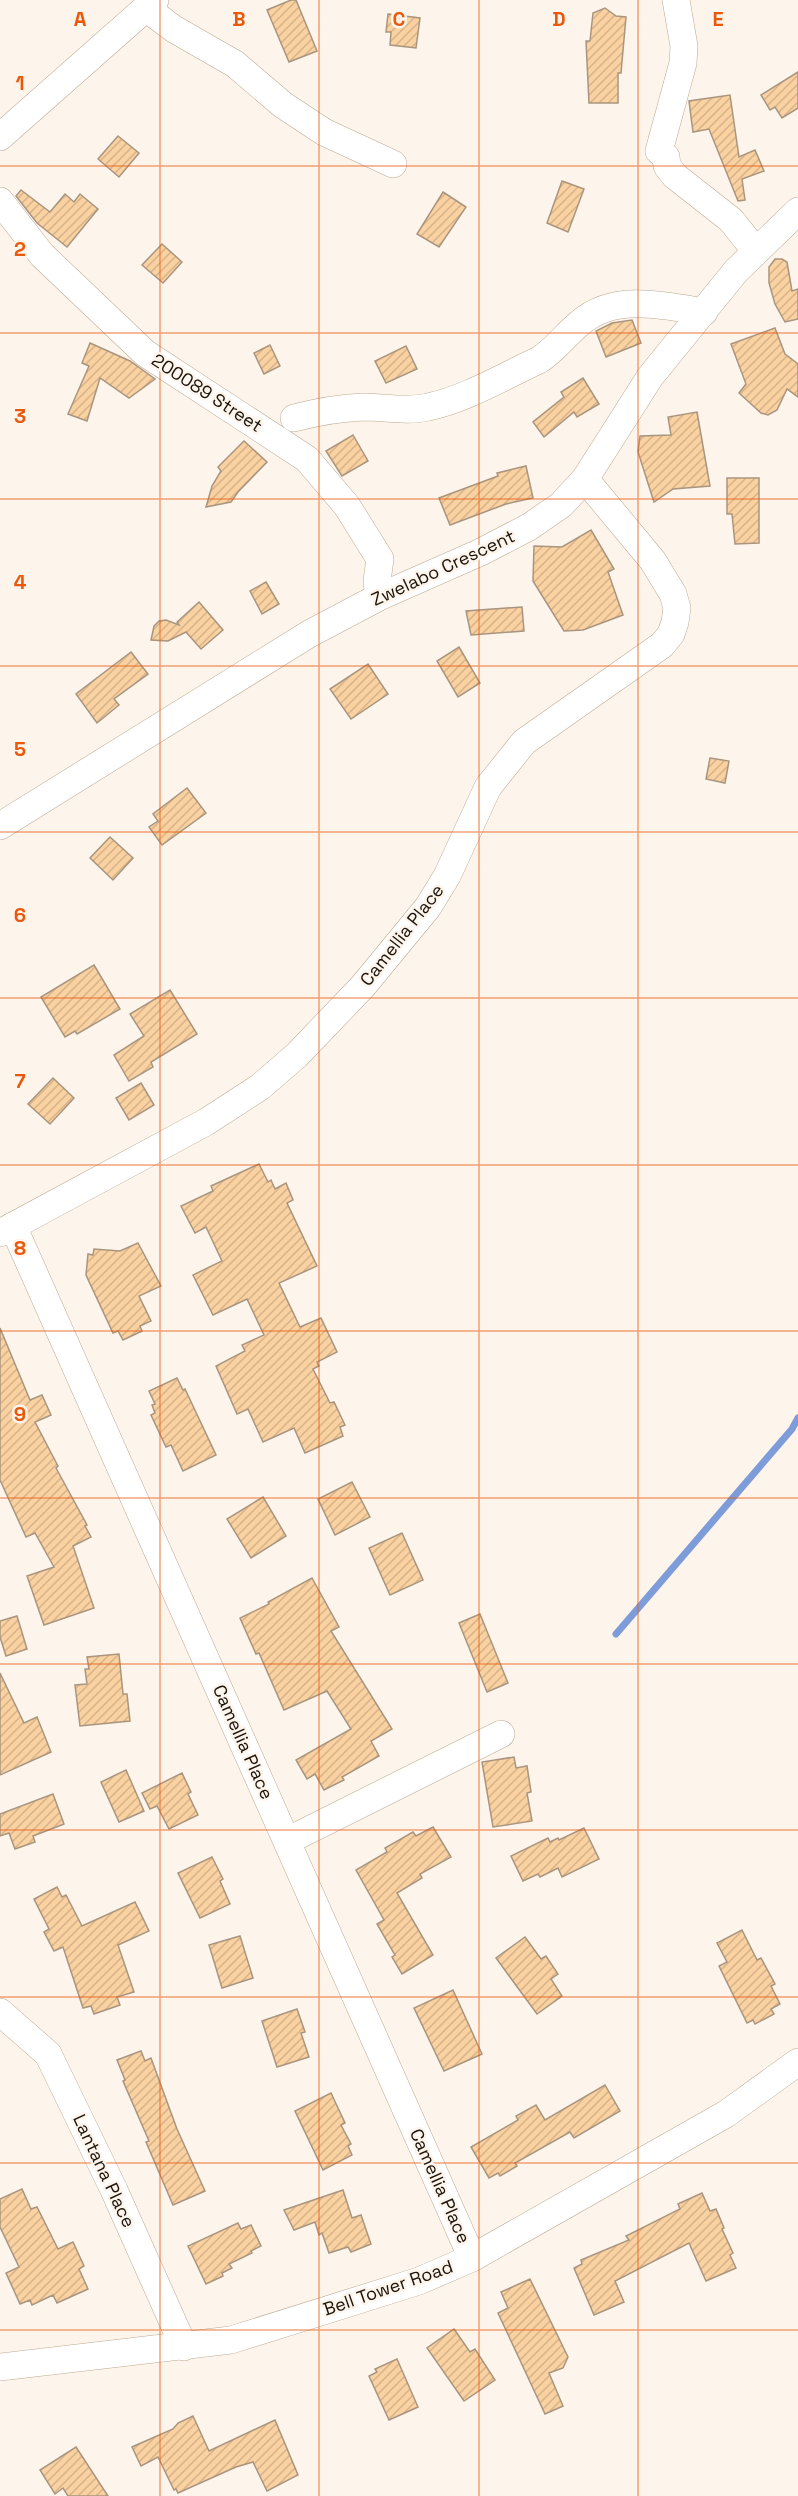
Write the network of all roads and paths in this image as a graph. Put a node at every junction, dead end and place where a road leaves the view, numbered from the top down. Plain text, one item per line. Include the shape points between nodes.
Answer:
1 (676, 0) edge
2 (150, 4) edge
3 (0, 137) edge
4 (393, 164) dead end
5 (0, 201) edge
6 (798, 211) edge
7 (755, 250) junction
8 (704, 312) junction
9 (294, 418) dead end
10 (585, 479) junction
11 (379, 597) junction
12 (0, 826) edge
13 (7, 1230) edge
14 (501, 1734) dead end
15 (287, 1841) junction
16 (0, 2012) edge
17 (798, 2062) edge
18 (472, 2258) junction
19 (184, 2347) junction
20 (0, 2367) edge

1 - 7 street via 683,63 659,151 675,176 731,220
2 - 3 street
2 - 4 street via 174,29 235,64 316,127
5 - 11 street, 200089 Street via 42,255 145,353 289,446 323,475 380,560
6 - 7 street, Zwelabo Crescent
7 - 8 street, Zwelabo Crescent
8 - 9 street via 623,304 580,322 539,360 450,401 411,409 329,410
8 - 10 street, Zwelabo Crescent via 650,377
10 - 11 street, Zwelabo Crescent via 561,505 529,527
10 - 13 street, Camellia Place via 666,579 677,608 671,634 662,645 524,742 489,787 428,907 363,986 297,1055 260,1087 206,1122
11 - 12 street, Zwelabo Crescent via 309,634
13 - 15 street, Camellia Place
14 - 15 street
15 - 18 street, Camellia Place
16 - 19 street, Lantana Place via 48,2054
17 - 18 street, Bell Tower Road via 726,2114
18 - 19 street, Bell Tower Road via 419,2281 231,2340
19 - 20 street, Bell Tower Road

